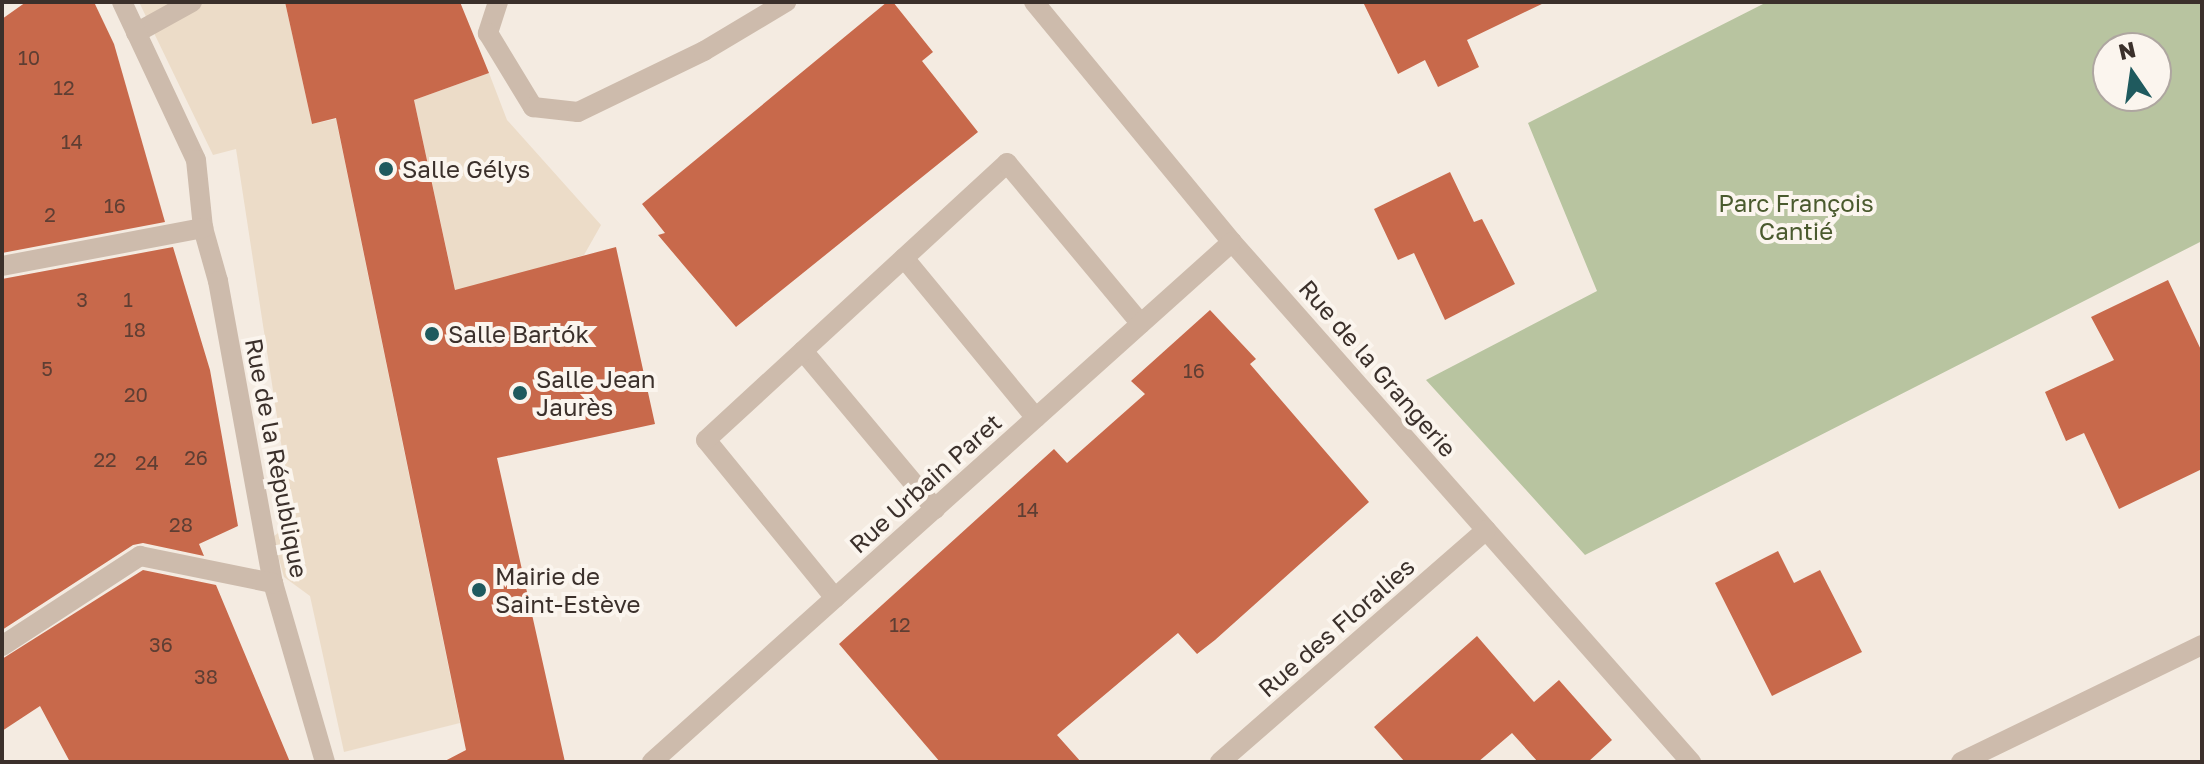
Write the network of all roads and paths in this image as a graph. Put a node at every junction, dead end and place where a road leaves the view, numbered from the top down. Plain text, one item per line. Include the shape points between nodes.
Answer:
1 (122, 2) edge
2 (192, 2) edge
3 (498, 2) edge
4 (786, 2) edge
5 (1034, 2) edge
6 (136, 33) junction
7 (203, 228) junction
8 (1232, 242) junction
9 (904, 258) junction
10 (2, 266) edge
11 (1141, 324) junction
12 (803, 351) junction
13 (1036, 418) junction
14 (935, 509) junction
15 (1486, 530) junction
16 (273, 583) junction
17 (835, 598) junction
18 (2202, 645) edge
19 (2, 646) edge
20 (325, 762) edge
21 (652, 762) edge
22 (1220, 762) edge
23 (1691, 762) edge
24 (1961, 762) edge

1 - 6 street, Rue de la République
2 - 6 street
3 - 4 street via 488,33 533,107 578,112 704,51
5 - 8 street, Rue de la Grangerie
6 - 7 street, Rue de la République via 196,160
7 - 10 street
7 - 16 street, Rue de la République via 218,281
8 - 11 street, Rue Urbain Paret
8 - 15 street, Rue de la Grangerie
9 - 11 street via 1007,163
9 - 12 street
9 - 13 street
11 - 13 street, Rue Urbain Paret
12 - 14 street
12 - 17 street via 706,440
13 - 14 street, Rue Urbain Paret
14 - 17 street, Rue Urbain Paret
15 - 22 street, Rue des Floralies
15 - 23 street, Rue de la Grangerie
16 - 19 street via 140,556
16 - 20 street, Rue de la République
17 - 21 street, Rue Urbain Paret
18 - 24 street

